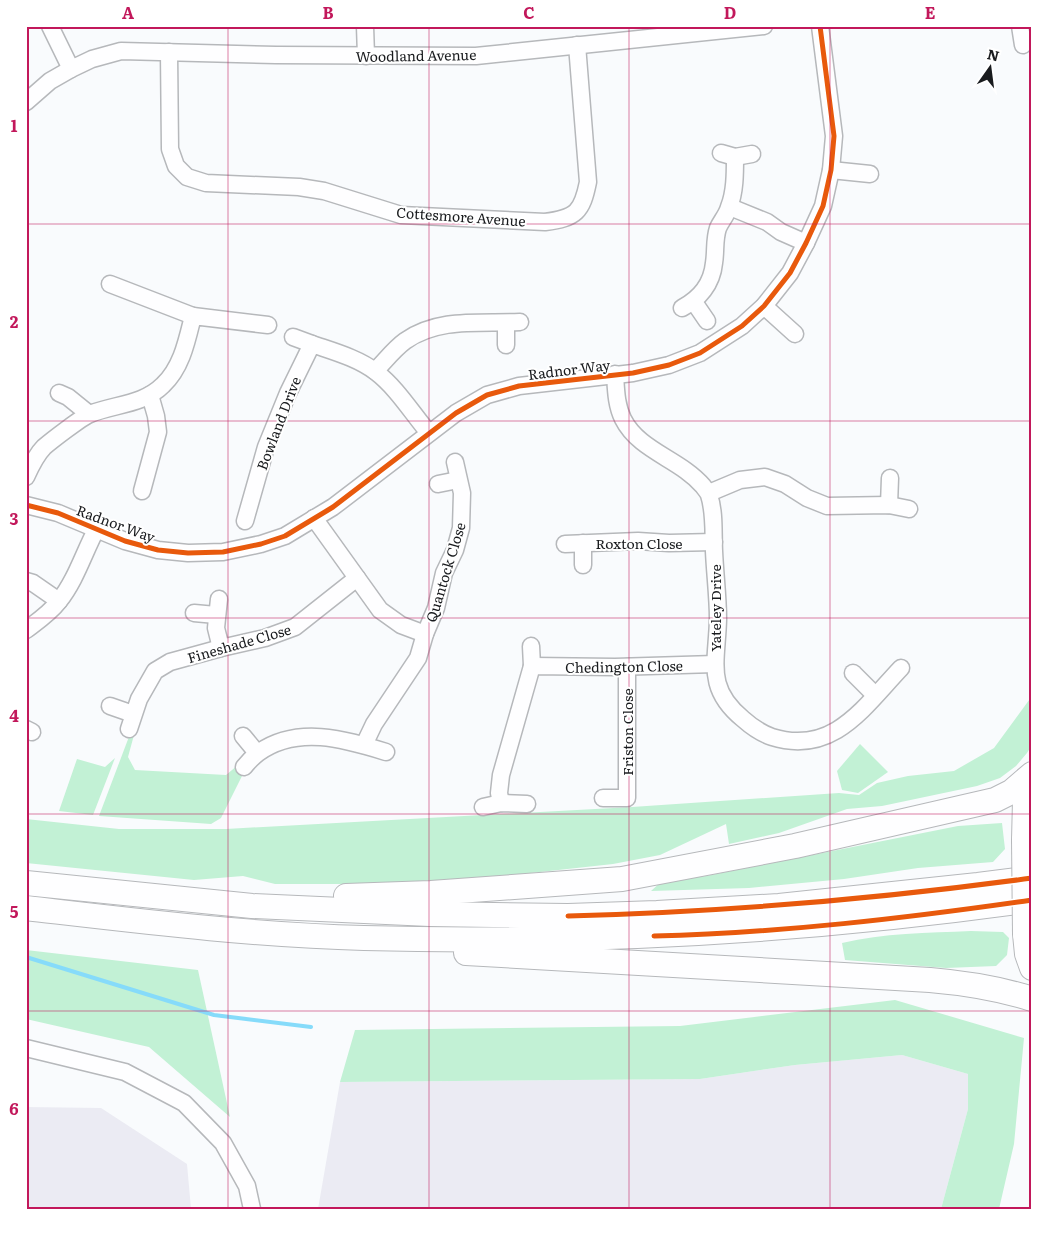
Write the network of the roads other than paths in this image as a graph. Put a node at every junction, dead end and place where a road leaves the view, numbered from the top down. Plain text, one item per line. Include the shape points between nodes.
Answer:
1 (50, 26) edge
2 (365, 26) edge
3 (764, 26) edge
4 (820, 26) edge
5 (1020, 26) edge
6 (740, 27) edge
7 (577, 45) junction
8 (1023, 45) dead end
9 (169, 52) junction
10 (366, 56) junction
11 (71, 69) junction
12 (26, 102) edge
13 (752, 154) dead end
14 (831, 170) junction
15 (870, 174) dead end
16 (730, 207) junction
17 (806, 243) junction
18 (110, 284) dead end
19 (764, 306) junction
20 (193, 316) junction
21 (707, 321) dead end
22 (268, 324) dead end
23 (795, 334) dead end
24 (292, 338) dead end
25 (312, 344) junction
26 (506, 345) dead end
27 (375, 371) junction
28 (614, 374) junction
29 (59, 393) dead end
30 (150, 395) junction
31 (88, 414) junction
32 (429, 433) junction
33 (455, 462) dead end
34 (26, 477) edge
35 (890, 478) dead end
36 (458, 480) junction
37 (140, 481) dead end
38 (438, 484) dead end
39 (709, 493) junction
40 (26, 505) edge
41 (889, 505) junction
42 (909, 509) dead end
43 (314, 518) junction
44 (245, 521) dead end
45 (97, 528) junction
46 (714, 542) junction
47 (583, 543) junction
48 (565, 544) dead end
49 (584, 565) dead end
50 (357, 578) junction
51 (26, 581) edge
52 (59, 601) junction
53 (194, 613) dead end
54 (26, 630) edge
55 (425, 634) junction
56 (532, 646) dead end
57 (221, 648) junction
58 (715, 664) junction
59 (532, 666) junction
60 (627, 666) junction
61 (902, 668) dead end
62 (853, 673) dead end
63 (875, 695) junction
64 (110, 706) dead end
65 (243, 736) dead end
66 (364, 745) junction
67 (386, 752) dead end
68 (257, 753) junction
69 (244, 767) dead end
70 (1030, 776) edge
71 (603, 798) dead end
72 (501, 803) junction
73 (527, 804) dead end
74 (483, 807) dead end
75 (1032, 878) edge
76 (26, 883) edge
77 (1032, 900) edge
78 (252, 906) junction
79 (26, 908) edge
80 (362, 938) junction
81 (1032, 968) edge
82 (1032, 999) edge
83 (26, 1048) edge
84 (252, 1209) edge

1 - 11 street
2 - 10 street
3 - 6 street, Woodland Avenue
4 - 14 street, Radnor Way via 834,136
5 - 8 street
6 - 7 street, Woodland Avenue
7 - 9 street, Cottesmore Avenue via 588,182 585,198 577,212 562,220 545,222 401,215 324,191 299,187 206,184 186,177 176,166 170,149
7 - 10 street, Woodland Avenue via 476,56
9 - 10 street, Woodland Avenue
9 - 11 street, Woodland Avenue via 120,51
11 - 12 street, Woodland Avenue via 50,81
13 - 16 street via 728,155 734,184
14 - 15 street
14 - 17 street, Radnor Way via 823,206
16 - 17 street via 768,222
16 - 21 street via 718,228 714,265 708,284 688,305
17 - 19 street, Radnor Way via 790,273
18 - 20 street
19 - 23 street
19 - 28 street, Radnor Way via 742,326 700,354 669,365
20 - 22 street
20 - 30 street via 177,367 164,385
24 - 25 street
25 - 27 street
25 - 44 street, Bowland Drive via 266,447 256,506
26 - 27 street via 513,322 443,325 425,330 404,342
27 - 32 street
28 - 32 street, Radnor Way via 519,386 487,395
28 - 39 street via 619,409 630,430 695,477
29 - 31 street
30 - 31 street
30 - 37 street via 158,432
31 - 34 street via 42,448
32 - 43 street, Radnor Way via 334,507
33 - 36 street, Quantock Close
35 - 41 street
36 - 38 street
36 - 55 street, Quantock Close via 462,492 461,528
39 - 41 street via 740,480 765,477 827,506
39 - 46 street, Yateley Drive
40 - 45 street, Radnor Way
41 - 42 street
43 - 45 street, Radnor Way via 285,536 223,552 158,550 125,541
43 - 50 street
45 - 52 street
46 - 47 street, Roxton Close
46 - 58 street, Yateley Drive via 718,619
47 - 48 street, Roxton Close
47 - 49 street
50 - 55 street via 380,610 401,625
50 - 57 street, Fineshade Close via 295,628
51 - 52 street
52 - 54 street
53 - 57 street via 217,607 216,628
55 - 66 street, Quantock Close via 418,658 374,724
56 - 59 street
57 - 64 street, Fineshade Close via 170,662 156,671 146,685 131,722
58 - 60 street, Chedington Close
58 - 63 street, Yateley Drive via 718,686 731,709 763,734 784,741 816,740 844,727
59 - 60 street, Chedington Close
59 - 72 street via 501,775
60 - 71 street, Friston Close via 627,798
61 - 63 street, Yateley Drive
62 - 63 street
65 - 68 street
66 - 67 street
66 - 68 street via 338,738 310,736 276,744
68 - 69 street
70 - 78 highway via 1012,792 995,800 795,846 622,878 432,893 320,897
70 - 81 highway, bridge via 1025,800 1024,934
72 - 73 street
72 - 74 street
75 - 78 highway via 779,906 657,913 568,916 430,914
76 - 78 highway
77 - 80 highway via 802,927 677,935
79 - 80 highway via 190,927
80 - 82 highway via 442,952 969,984
83 - 84 street via 125,1072 184,1103 223,1143 247,1186

